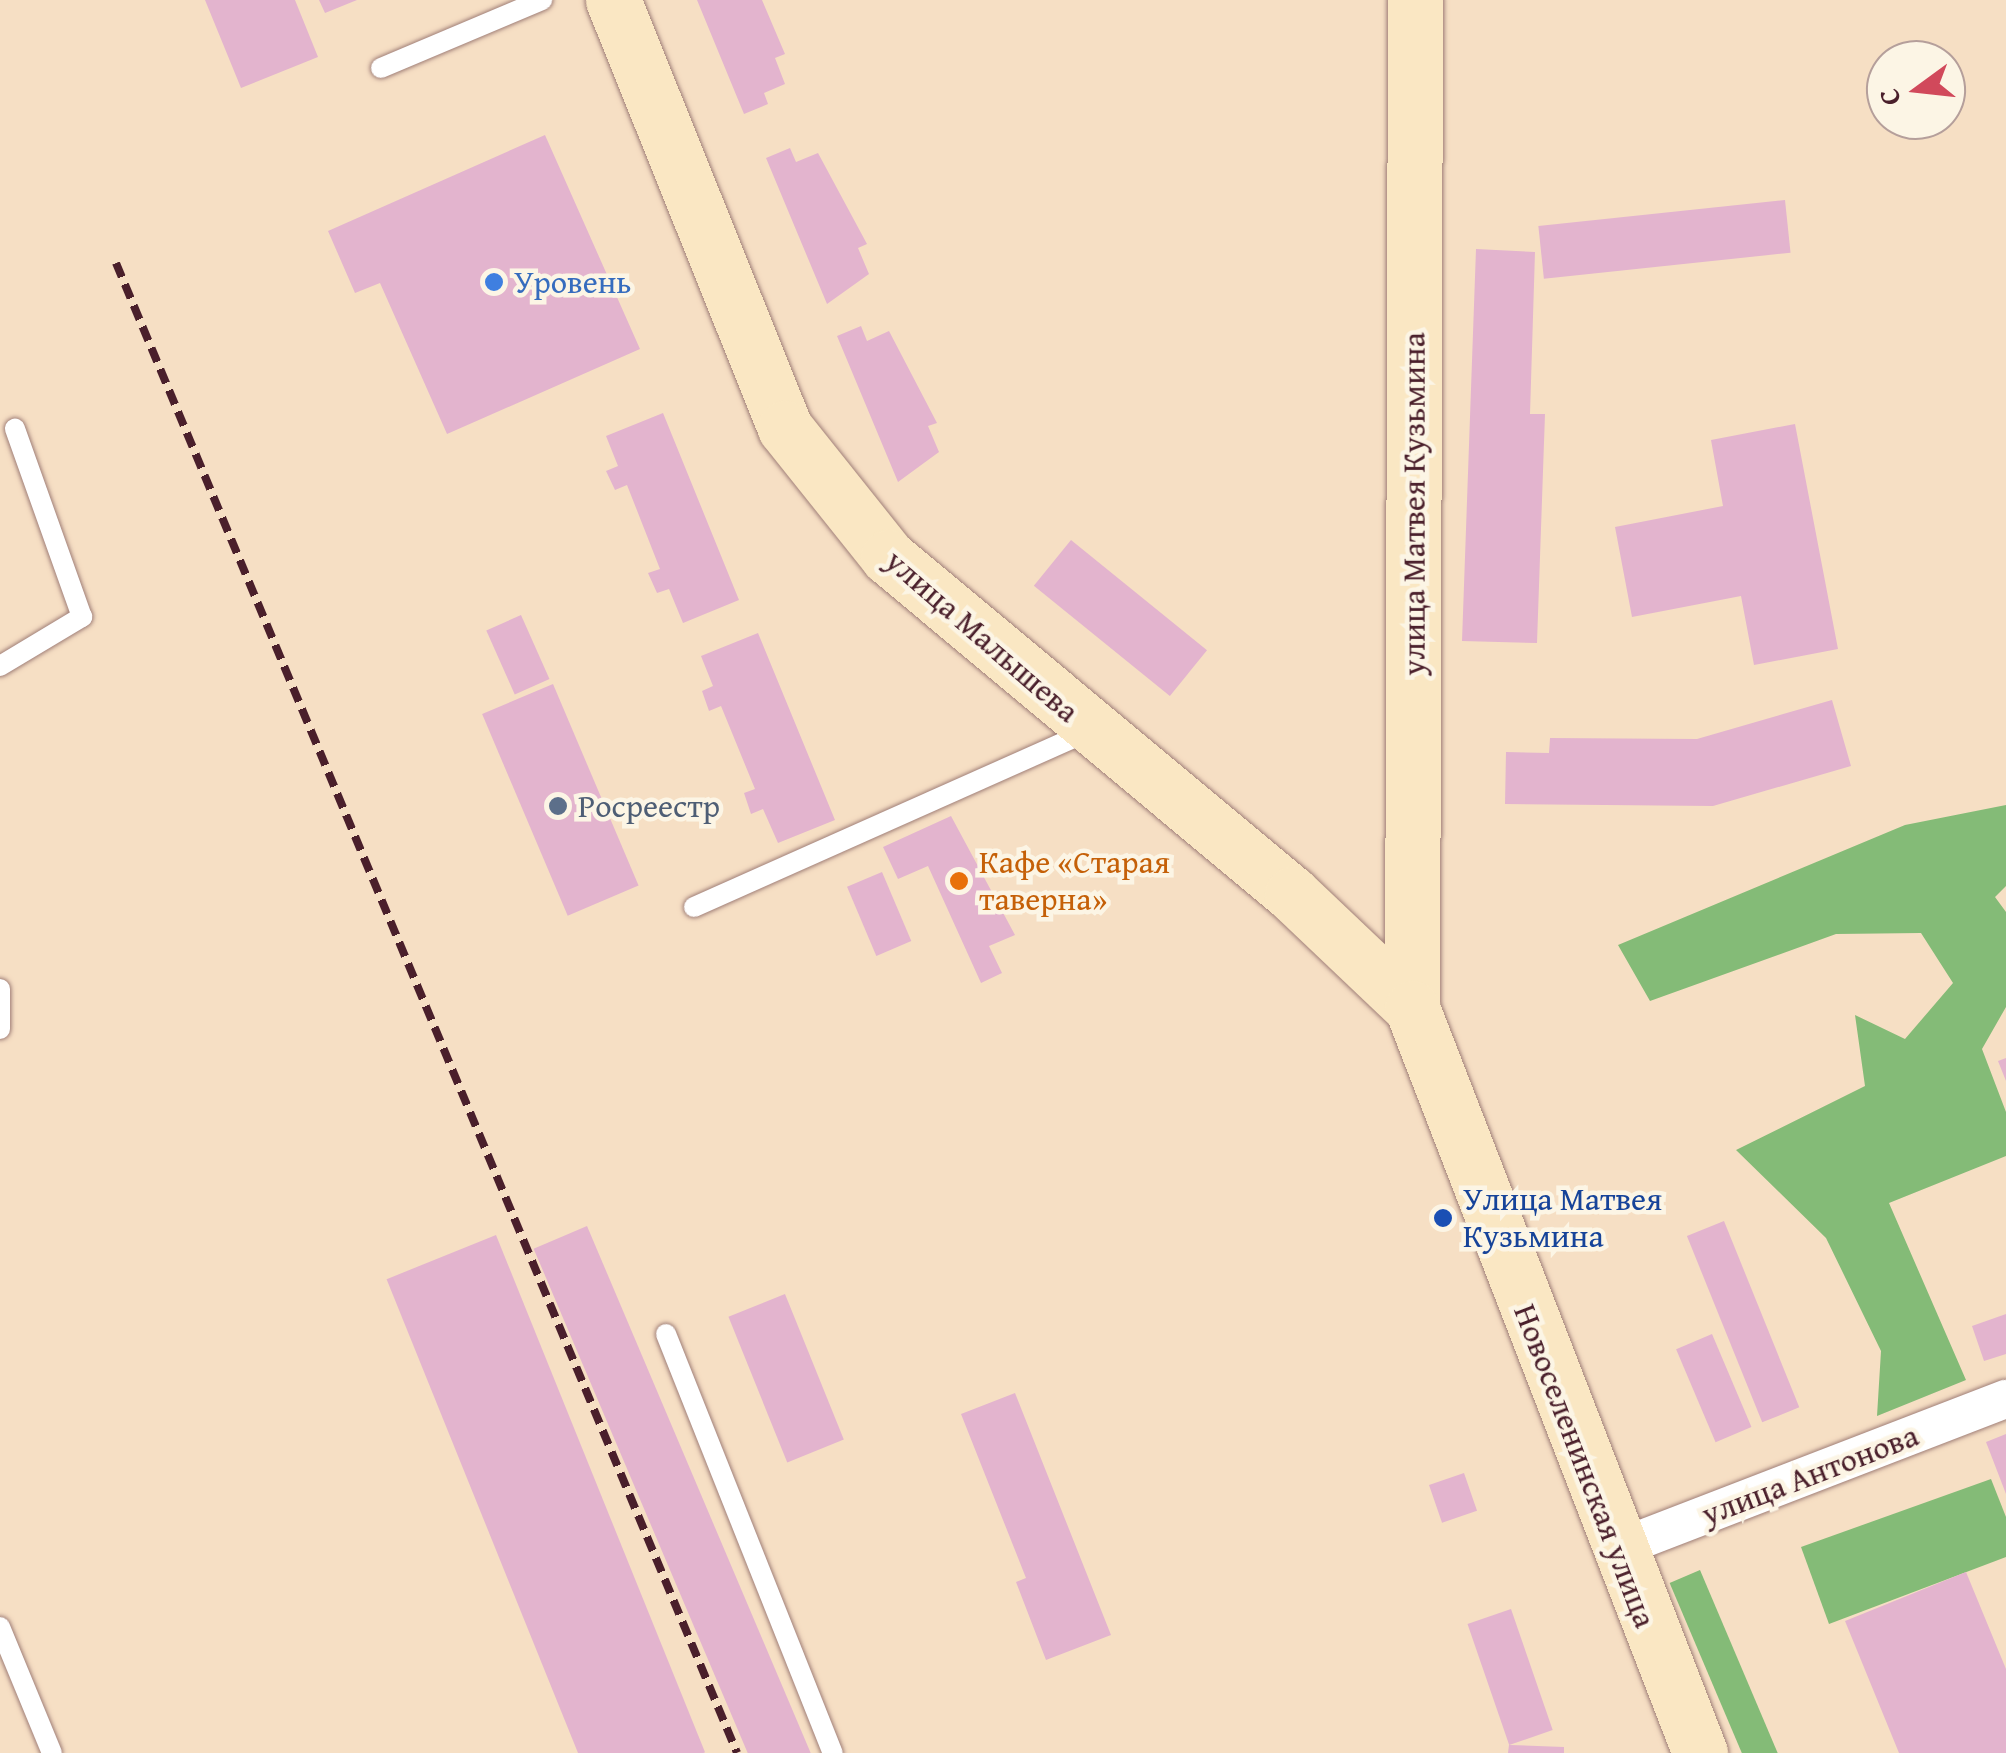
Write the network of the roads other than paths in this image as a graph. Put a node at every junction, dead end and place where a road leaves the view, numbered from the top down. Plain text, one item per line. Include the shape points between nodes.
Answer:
1 (542, 0) edge
2 (613, 0) edge
3 (1416, 0) edge
4 (381, 68) dead end
5 (16, 429) dead end
6 (0, 666) edge
7 (1091, 731) junction
8 (694, 907) dead end
9 (0, 988) edge
10 (1412, 1008) junction
11 (0, 1029) edge
12 (666, 1334) dead end
13 (2006, 1399) edge
14 (1614, 1550) junction
15 (0, 1627) edge
16 (52, 1753) edge
17 (834, 1753) edge
18 (1700, 1753) edge

1 - 4 lane
2 - 7 main road, улица Малышева via 785,428 888,557
3 - 10 main road, улица Матвея Кузьмина
5 - 6 lane via 82,618
7 - 8 lane
7 - 10 main road, улица Малышева via 1292,894
9 - 11 lane
10 - 14 main road, Новоселенинская улица
12 - 17 lane
13 - 14 street, улица Антонова
14 - 18 main road, Новоселенинская улица
15 - 16 lane

